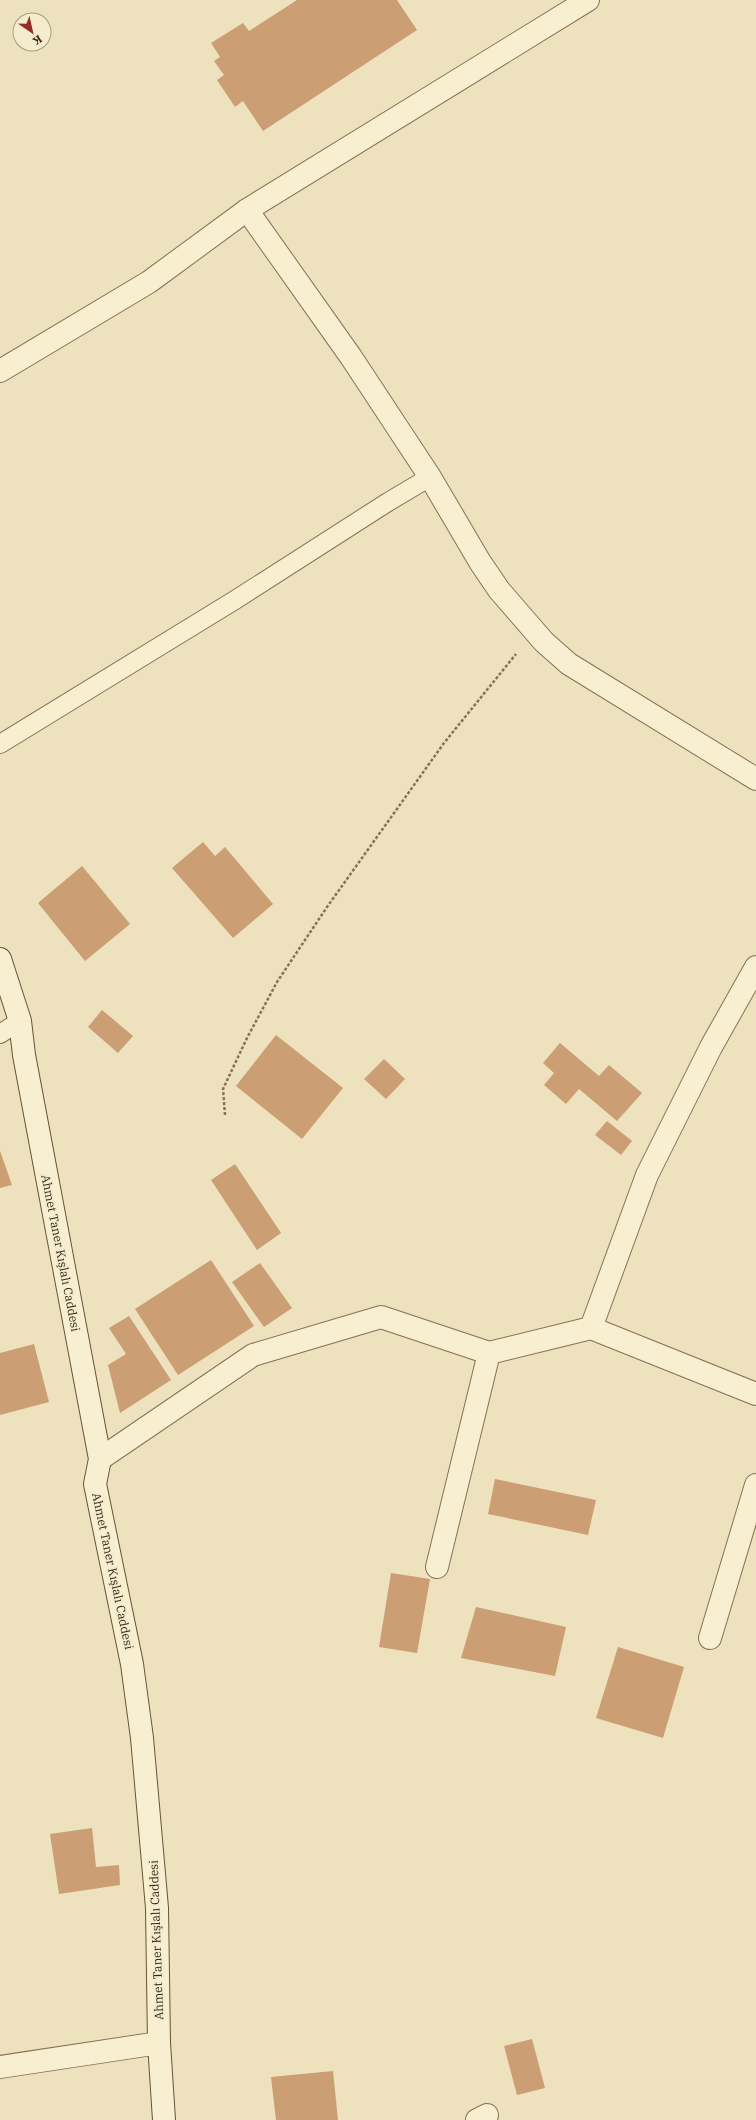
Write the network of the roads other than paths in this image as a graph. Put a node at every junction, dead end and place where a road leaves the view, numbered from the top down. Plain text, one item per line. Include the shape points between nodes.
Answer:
1 (588, 0) edge
2 (247, 210) junction
3 (0, 371) edge
4 (430, 477) junction
5 (0, 744) edge
6 (756, 779) edge
7 (0, 959) edge
8 (756, 967) edge
9 (20, 1021) junction
10 (0, 1034) edge
11 (591, 1328) junction
12 (489, 1353) junction
13 (756, 1394) edge
14 (100, 1459) junction
15 (756, 1486) edge
16 (437, 1567) dead end
17 (710, 1638) dead end
18 (159, 2043) junction
19 (0, 2067) edge
20 (164, 2120) edge

1 - 2 street
2 - 3 street via 149,282
2 - 4 street via 350,356
4 - 5 lane
4 - 6 street via 499,590 534,631 569,664
7 - 9 street, Ahmet Taner Kışlalı Caddesi
8 - 11 street via 710,1046 646,1175
9 - 10 lane
9 - 14 street, Ahmet Taner Kışlalı Caddesi via 24,1055
11 - 12 street
11 - 13 street
12 - 14 street via 381,1317 253,1355
12 - 16 street
14 - 18 street, Ahmet Taner Kışlalı Caddesi via 95,1484 131,1656 142,1738 157,1908
15 - 17 street
18 - 19 street
18 - 20 street, Ahmet Taner Kışlalı Caddesi

